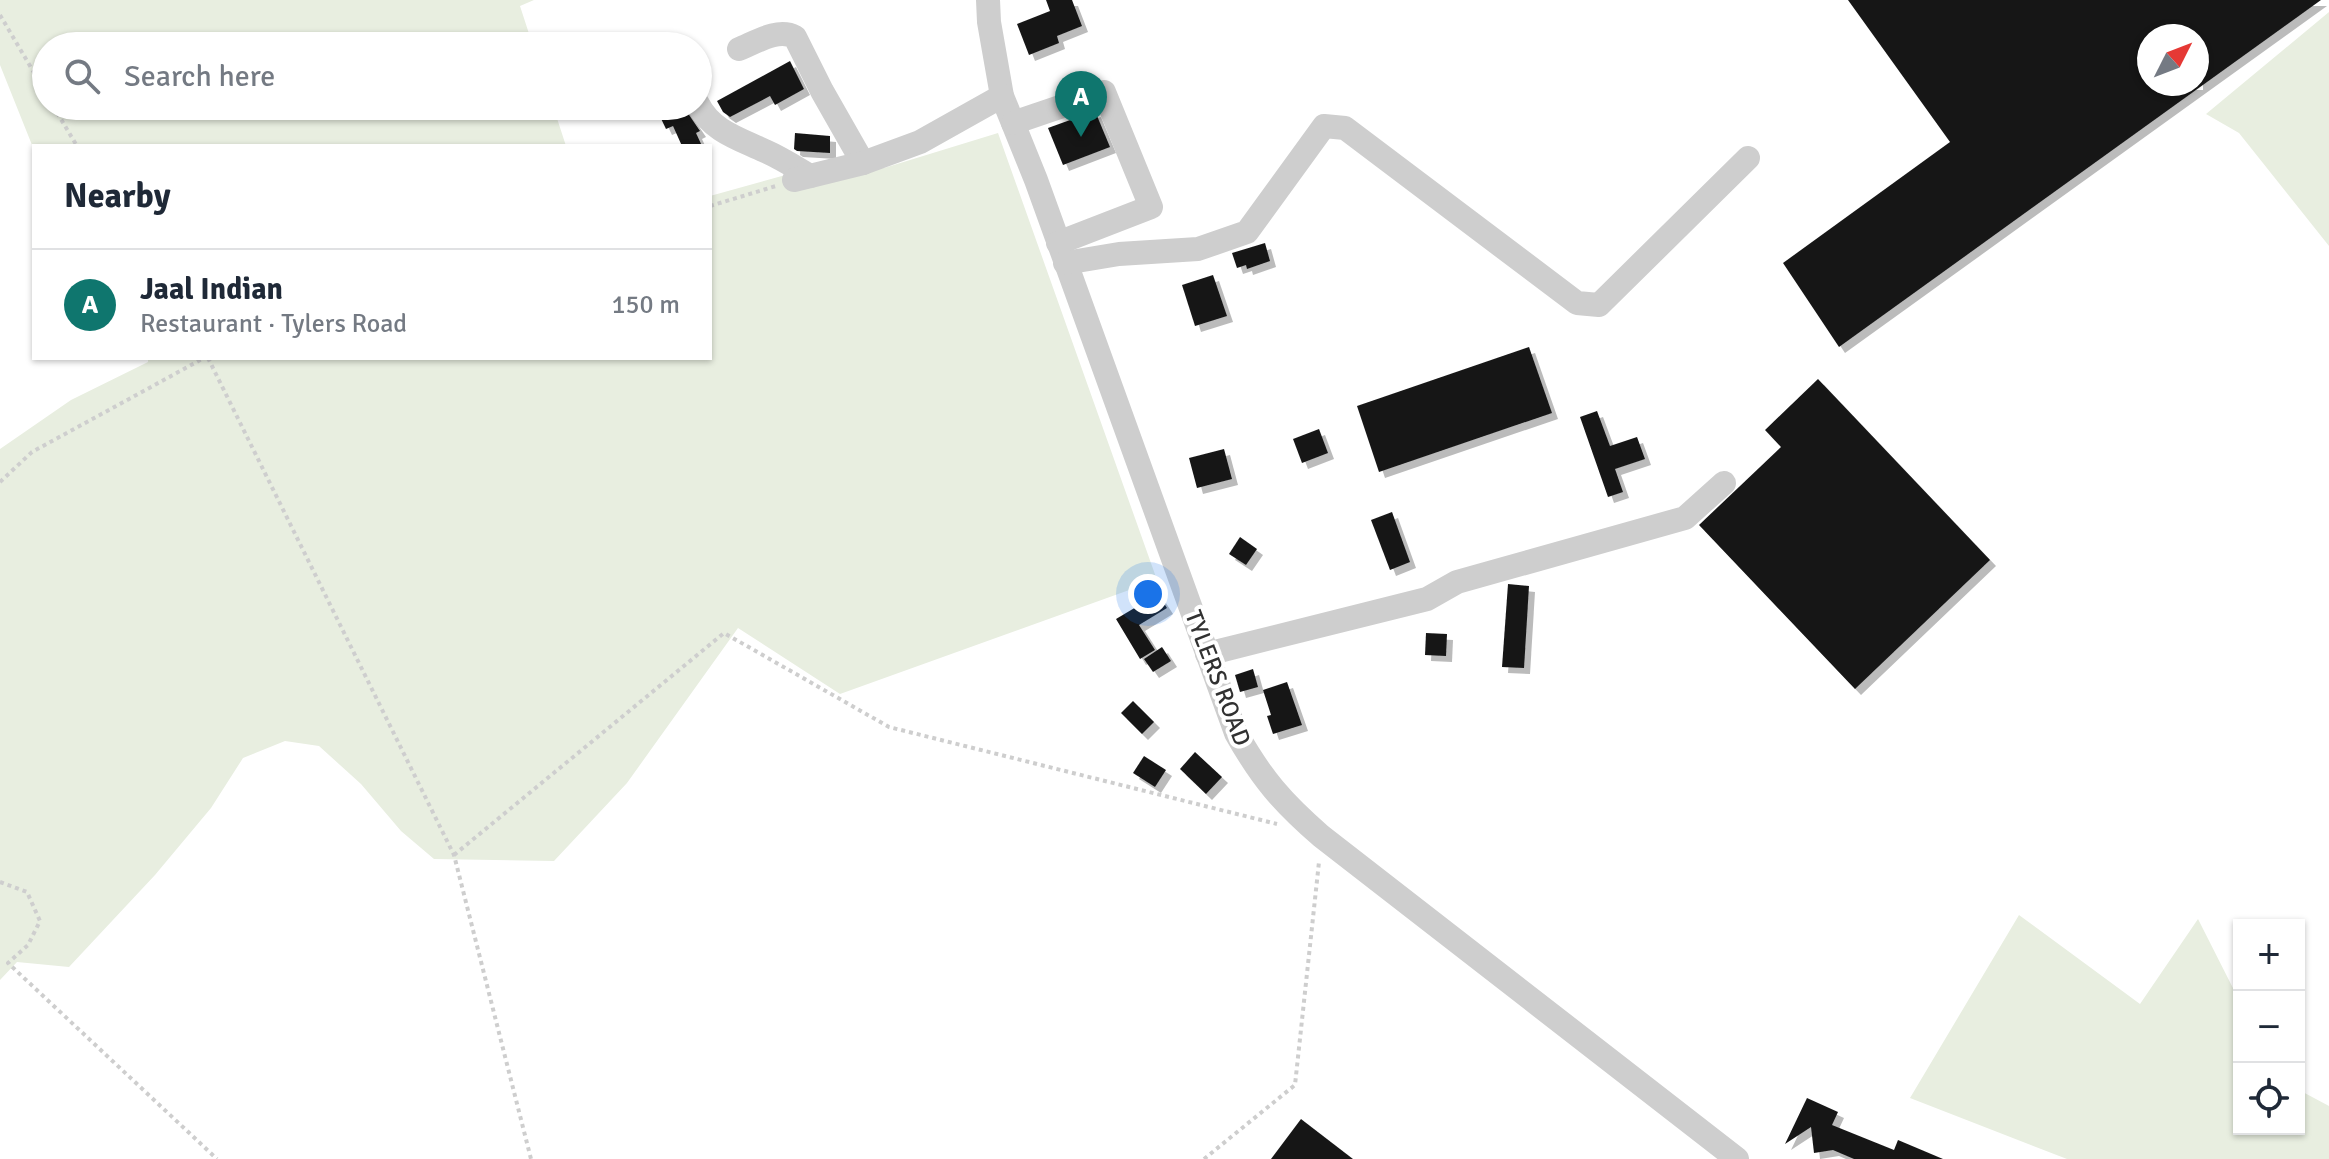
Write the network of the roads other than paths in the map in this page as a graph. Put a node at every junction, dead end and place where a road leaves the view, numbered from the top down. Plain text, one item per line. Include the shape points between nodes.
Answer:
1 (988, 0) edge
2 (739, 49) dead end
3 (1002, 96) junction
4 (708, 120) edge
5 (1013, 123) junction
6 (1748, 158) dead end
7 (863, 163) junction
8 (1062, 253) junction
9 (1724, 483) dead end
10 (1207, 654) junction
11 (1737, 1159) edge

1 - 3 street, TYLERS ROAD
2 - 7 street via 777,34 795,37
3 - 5 street, TYLERS ROAD
3 - 7 street via 920,142
4 - 7 street via 782,159 802,178
5 - 8 street, TYLERS ROAD
5 - 8 street via 1104,92 1151,207
6 - 8 street via 1599,305 1577,303 1345,128 1324,126 1247,232 1198,249
8 - 10 street, TYLERS ROAD
9 - 10 street via 1685,518 1457,582 1427,599
10 - 11 street, TYLERS ROAD via 1236,733 1284,804

